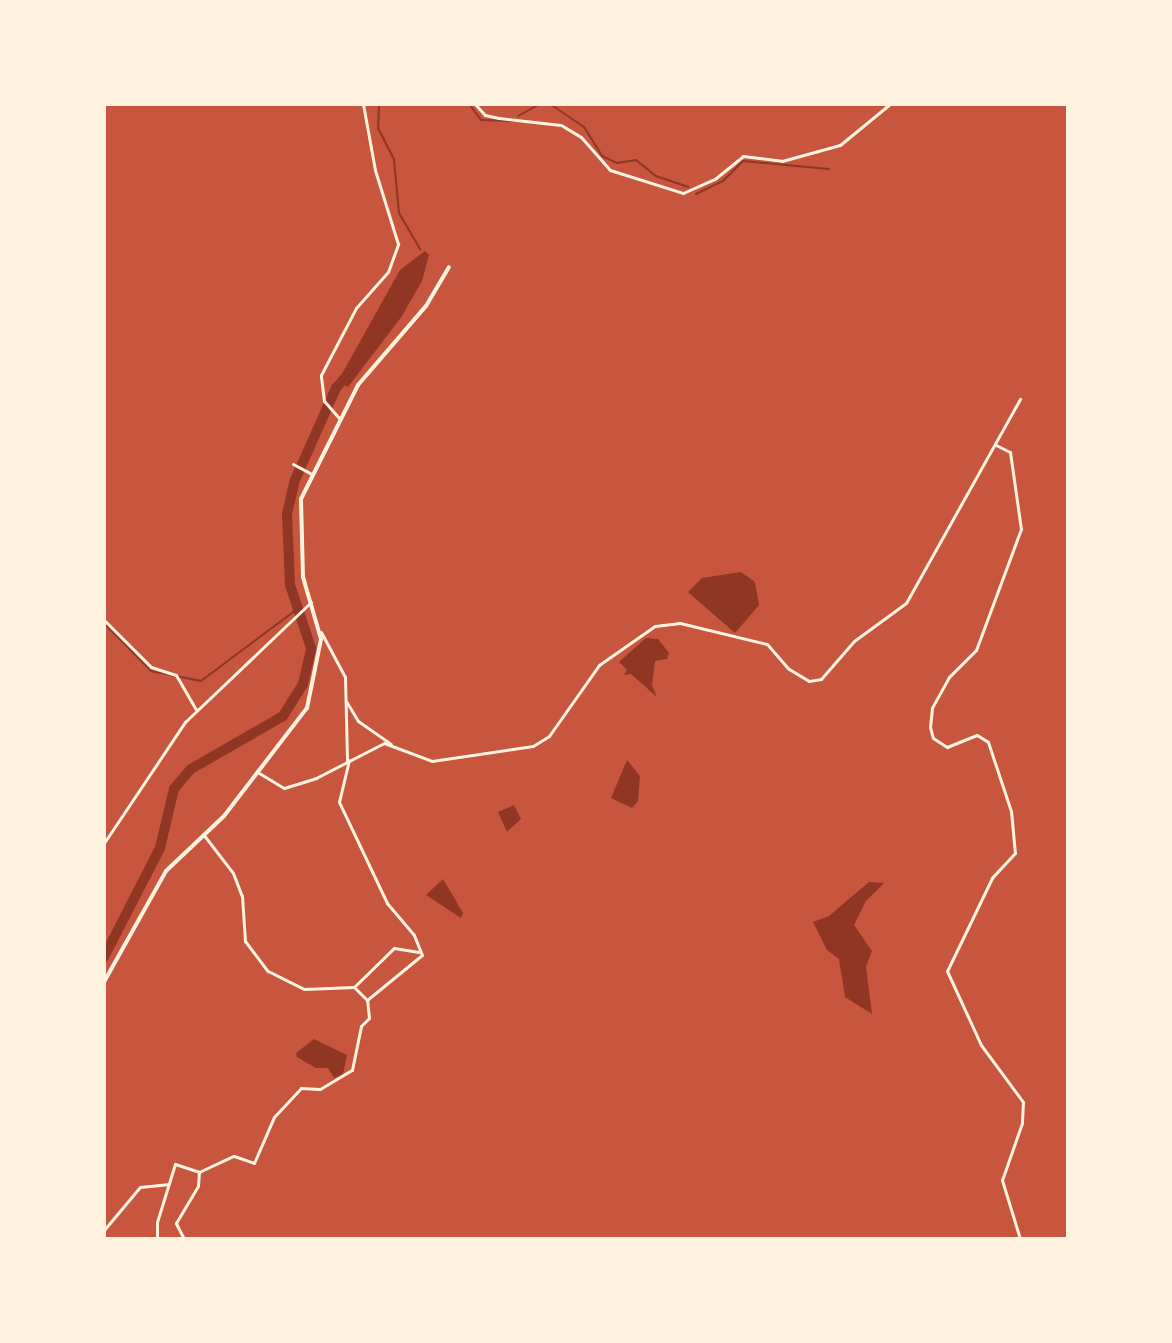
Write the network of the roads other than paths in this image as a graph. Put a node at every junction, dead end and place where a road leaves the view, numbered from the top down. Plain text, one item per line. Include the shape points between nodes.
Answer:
1 (363, 104) edge
2 (475, 104) edge
3 (890, 104) edge
4 (449, 267) dead end
5 (1020, 399) dead end
6 (339, 418) junction
7 (996, 445) junction
8 (293, 464) dead end
9 (312, 474) junction
10 (312, 597) junction
11 (104, 620) edge
12 (321, 632) junction
13 (346, 701) junction
14 (196, 709) junction
15 (393, 746) junction
16 (348, 760) junction
17 (259, 773) junction
18 (203, 834) junction
19 (104, 843) edge
20 (419, 952) junction
21 (104, 982) edge
22 (354, 987) junction
23 (367, 1000) junction
24 (199, 1172) junction
25 (168, 1185) junction
26 (104, 1230) edge
27 (157, 1239) edge
28 (184, 1239) edge
29 (1020, 1239) edge

1 - 6 street via 375,170 398,244 388,272 356,308 321,375 324,401
2 - 3 street via 485,115 561,125 581,137 610,170 683,193 716,178 743,156 782,161 840,145
4 - 6 highway via 426,306 358,385
5 - 7 street
6 - 9 highway
7 - 15 street via 906,603 854,641 821,679 809,681 789,669 767,644 690,625 655,626 599,665 549,736 533,746 432,761
7 - 29 street via 1010,452 1021,529 976,650 949,677 932,708 930,727 933,738 947,747 977,735 988,742 1011,811 1015,853 992,878 947,971 981,1045 1023,1102 1022,1123 1002,1180
8 - 9 street
9 - 10 highway via 300,512 303,577
10 - 12 highway
10 - 14 street
11 - 14 street via 151,667 176,675
12 - 13 street via 345,677
12 - 17 highway via 320,666 307,708
13 - 15 street via 358,721
13 - 16 street
14 - 19 street
15 - 16 street via 376,745
16 - 17 street via 291,787 275,785
16 - 20 street via 339,802 387,903 414,935
17 - 18 highway
18 - 21 highway via 157,884
18 - 22 street via 233,873 242,896 245,941 268,971 304,989
20 - 22 street via 394,948
20 - 23 street via 422,955 407,971 400,969
22 - 23 street
23 - 24 street via 369,1018 361,1026 352,1070 316,1091 301,1088 274,1117 254,1163 234,1156
24 - 25 street via 175,1164
24 - 28 street via 198,1186 176,1223
25 - 26 street via 140,1187
25 - 27 street

